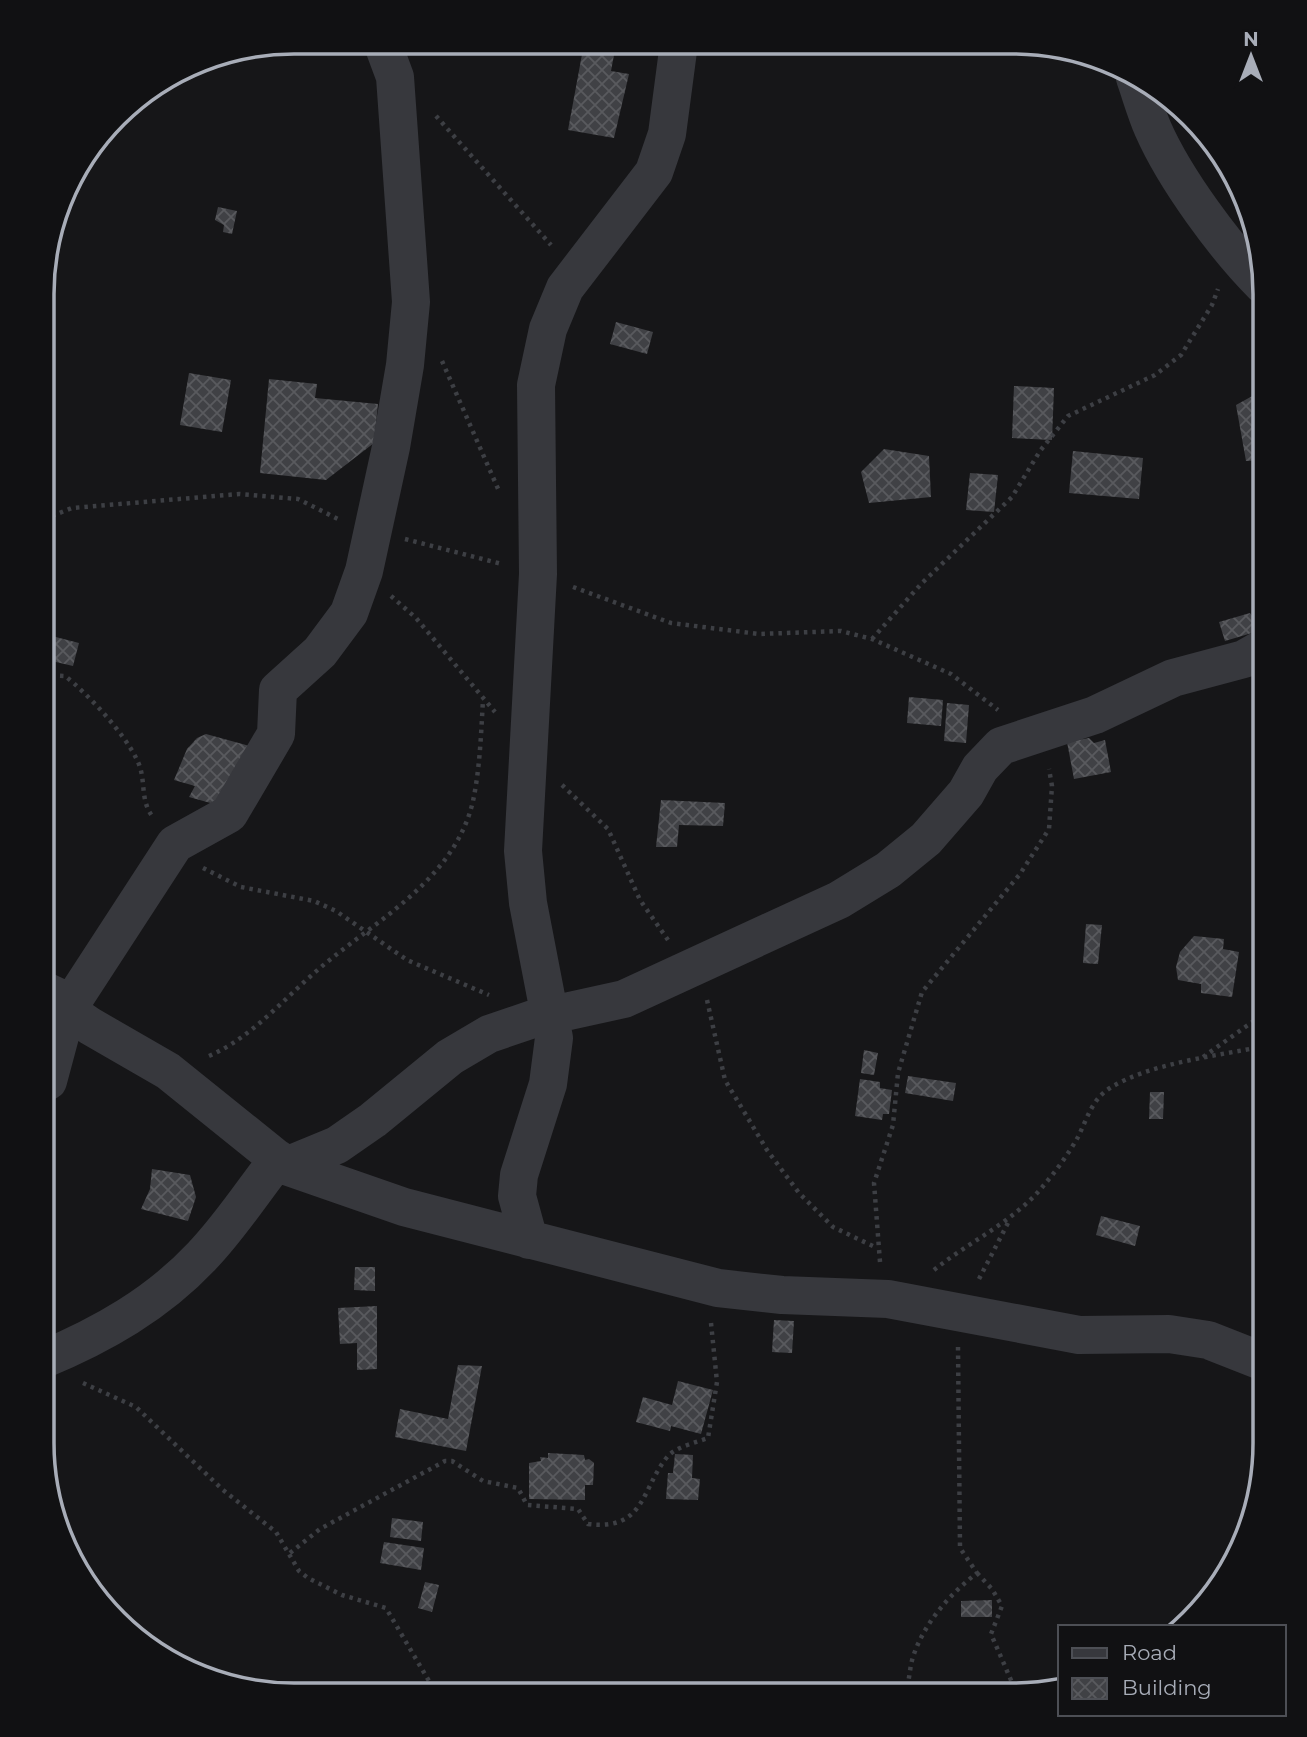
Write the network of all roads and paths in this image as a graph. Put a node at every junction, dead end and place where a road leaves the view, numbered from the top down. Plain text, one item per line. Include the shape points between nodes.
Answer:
1 (678, 54) edge
2 (388, 60) edge
3 (1141, 92) edge
4 (1230, 244) junction
5 (1252, 274) edge
6 (565, 289) junction
7 (440, 356) dead end
8 (503, 504) dead end
9 (54, 515) edge
10 (373, 531) junction
11 (364, 571) junction
12 (538, 573) junction
13 (872, 639) junction
14 (1253, 654) edge
15 (54, 676) edge
16 (483, 700) junction
17 (1041, 732) junction
18 (529, 745) junction
19 (175, 844) junction
20 (366, 932) junction
21 (691, 968) junction
22 (55, 1000) edge
23 (542, 1017) junction
24 (1252, 1022) edge
25 (1252, 1048) edge
26 (1199, 1059) junction
27 (168, 1071) junction
28 (282, 1162) junction
29 (1010, 1219) junction
30 (529, 1240) junction
31 (877, 1248) junction
32 (718, 1288) junction
33 (888, 1299) junction
34 (965, 1311) junction
35 (54, 1355) edge
36 (1252, 1357) edge
37 (76, 1381) dead end
38 (290, 1553) junction
39 (976, 1573) junction
40 (430, 1683) edge
41 (907, 1683) edge
42 (1012, 1683) edge

1 - 6 street via 667,134 654,172
2 - 6 path via 543,233 562,262
2 - 10 street via 411,302 405,365
3 - 4 street via 1154,130 1187,188
4 - 5 street
4 - 13 path via 1212,305 1181,355 1155,375 1068,416 1012,497 922,583
6 - 12 street via 548,329 536,385
7 - 8 path
9 - 10 path via 72,509 239,494 298,499
10 - 11 street
10 - 12 path
11 - 16 path via 416,618
11 - 19 street via 349,612 320,652 278,690 276,734 229,814
12 - 13 path via 671,623 759,634 841,631
12 - 18 street
13 - 17 path via 951,674 1000,711
14 - 17 street via 1173,678 1095,715
15 - 19 path via 65,676 123,736 139,762 145,807
16 - 18 path
16 - 20 path via 472,804 456,842 434,875
17 - 21 street via 1001,746 926,839 888,870 839,900
17 - 31 path via 1052,786 1049,829 1020,874 922,992 898,1073 893,1125 873,1183
18 - 21 path via 608,829 640,900
18 - 23 street via 523,851
19 - 20 path via 217,878 314,901
19 - 22 street
20 - 23 path via 407,960
20 - 27 path via 230,1047
21 - 23 street via 624,999
21 - 31 path via 710,1007 725,1080 766,1150 833,1227
22 - 27 street
23 - 28 street via 489,1034 460,1051 337,1145
23 - 30 street via 553,1059 525,1150 517,1196
24 - 26 path
25 - 26 path
26 - 29 path via 1129,1077 1107,1090 1091,1107 1044,1186
27 - 28 street
28 - 30 street via 404,1207
28 - 35 street via 203,1256 146,1307
29 - 33 path
29 - 34 path
30 - 32 street
31 - 33 path
32 - 33 street
32 - 38 path via 710,1324 717,1382 708,1438 670,1454 639,1509 627,1518 588,1524 578,1509 527,1505 518,1488 483,1481 452,1461 444,1461 320,1529
33 - 34 street
34 - 36 street via 1079,1335 1170,1334 1208,1340
34 - 39 path via 957,1371 960,1548
37 - 38 path via 136,1407 223,1490 276,1532
38 - 40 path via 308,1578 342,1595 386,1608
39 - 41 path via 950,1594 927,1630
39 - 42 path via 1002,1606 991,1634

